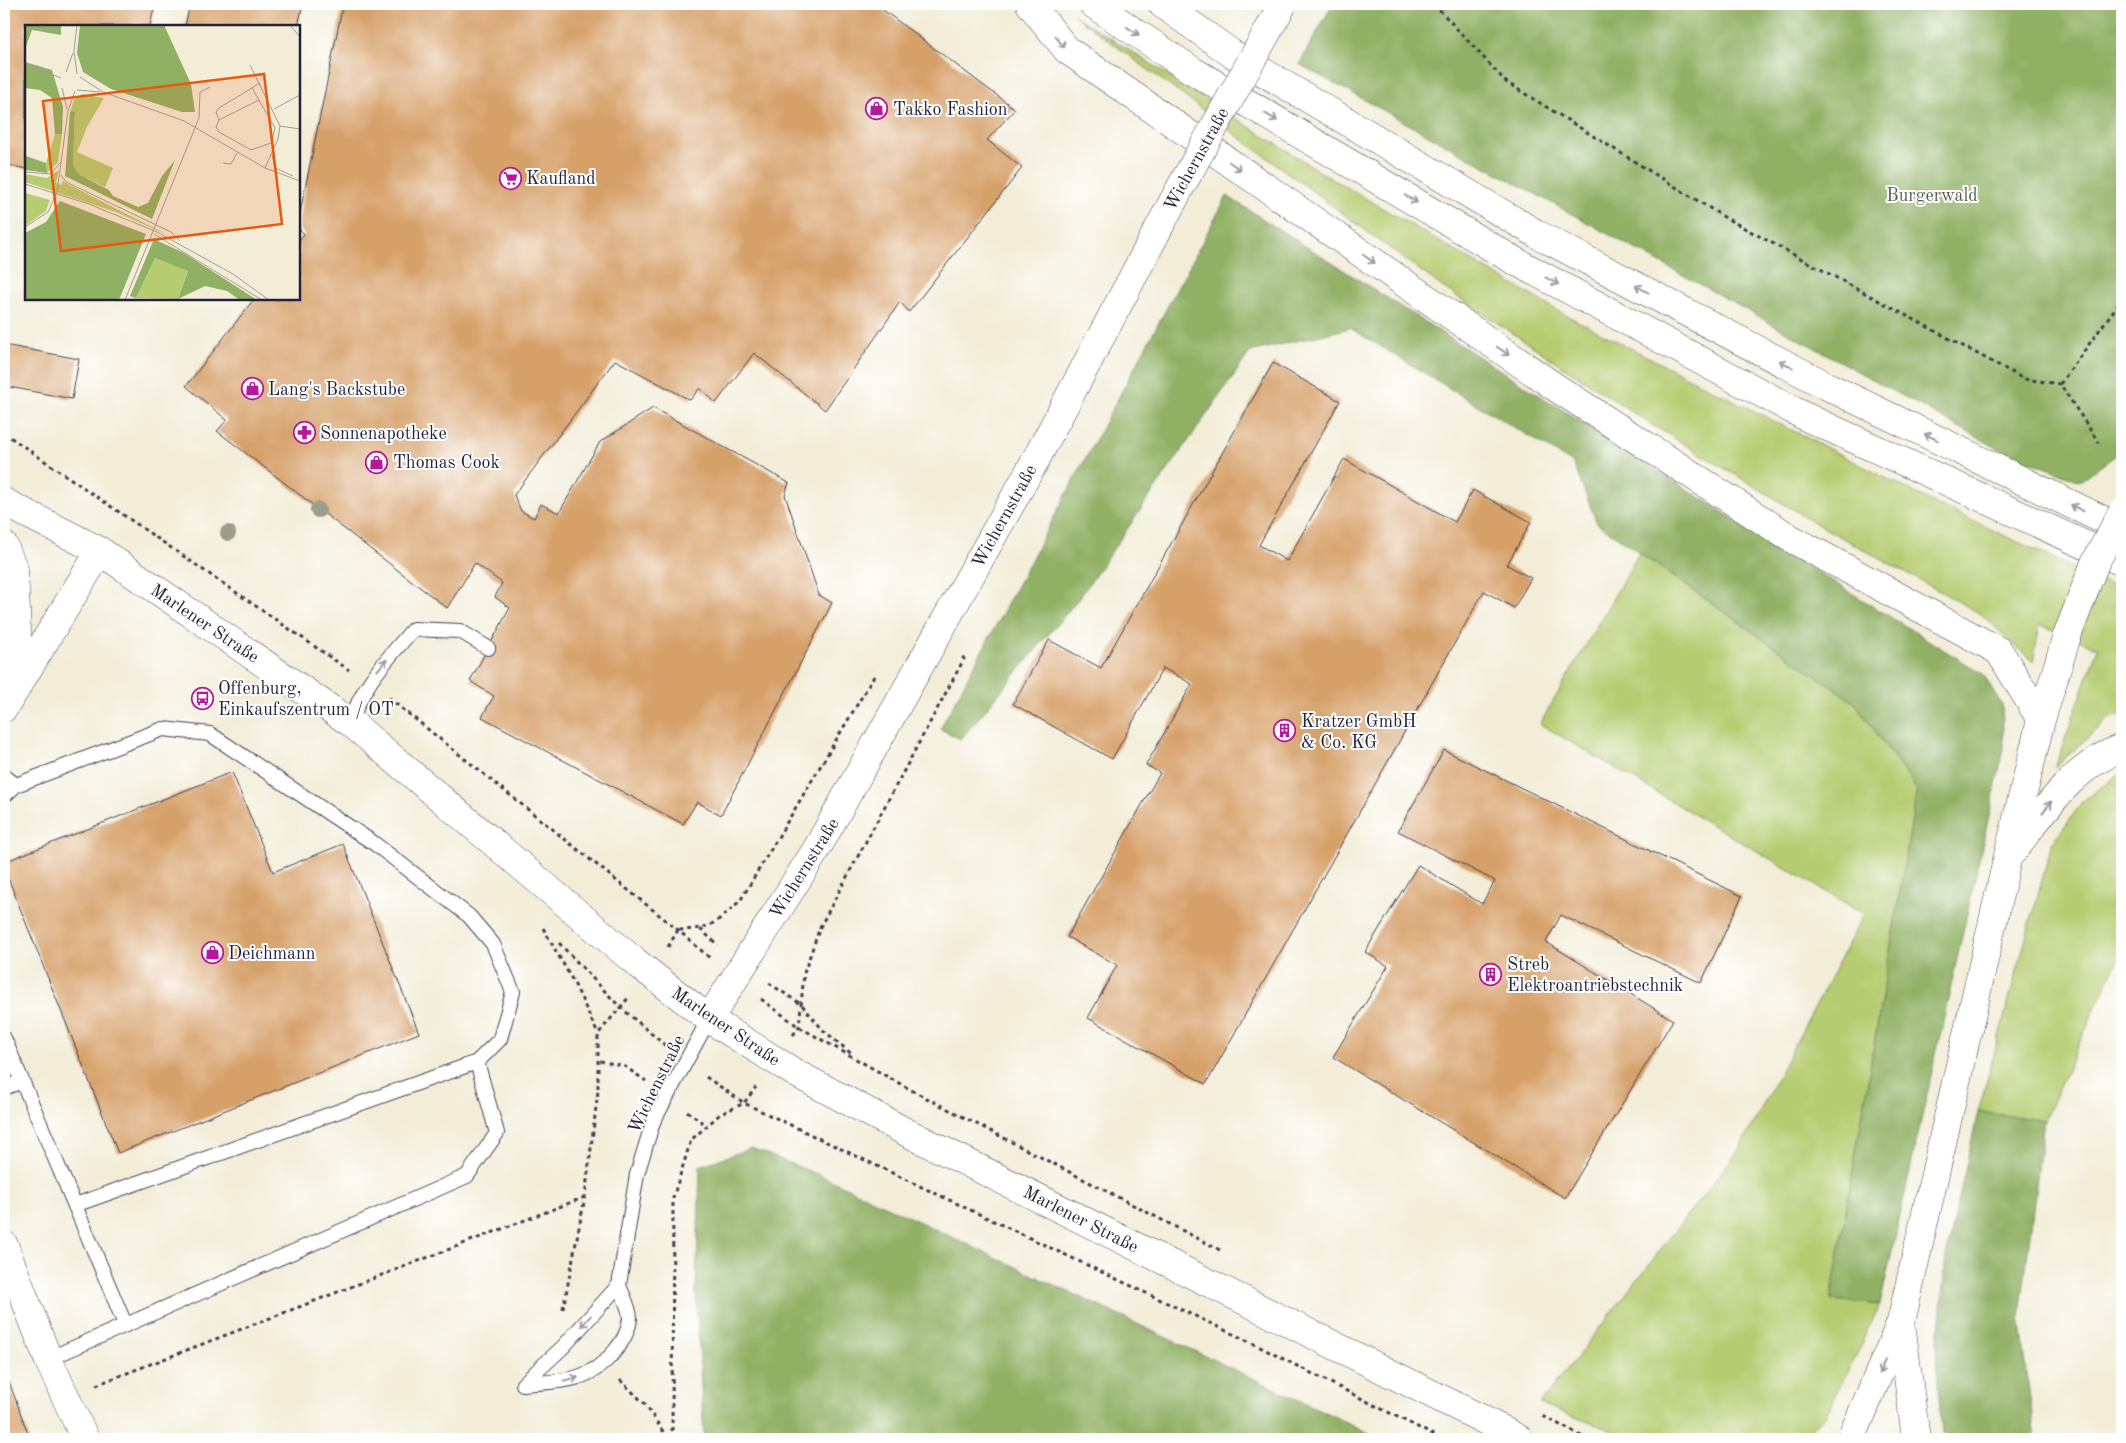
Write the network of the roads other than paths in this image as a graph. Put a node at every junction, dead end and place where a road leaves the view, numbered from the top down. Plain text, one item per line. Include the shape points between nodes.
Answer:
1 (1030, 4) edge
2 (1092, 4) edge
3 (1162, 4) edge
4 (1283, 4) edge
5 (4, 502) edge
6 (2122, 513) edge
7 (2122, 529) edge
8 (4, 546) edge
9 (100, 551) junction
10 (2122, 562) edge
11 (488, 648) dead end
12 (9, 699) edge
13 (2041, 720) junction
14 (351, 723) junction
15 (2122, 748) edge
16 (4, 776) edge
17 (16, 785) junction
18 (4, 796) edge
19 (2007, 860) junction
20 (709, 1019) junction
21 (4, 1038) edge
22 (477, 1062) junction
23 (22, 1081) junction
24 (4, 1088) edge
25 (75, 1205) junction
26 (4, 1245) edge
27 (618, 1285) junction
28 (1901, 1322) junction
29 (125, 1324) junction
30 (48, 1359) junction
31 (85, 1439) edge
32 (1519, 1439) edge
33 (1851, 1439) edge
34 (1916, 1439) edge

1 -> 13 main road via 1067,50 1555,387 1790,538 1999,651
2 -> 10 main road via 1194,71 1523,266 1804,416
7 -> 3 main road via 1827,386 1537,234 1231,53
4 - 20 main road, Wichernstraße, bridge via 942,628 816,850
5 - 9 main road, Marlener Straße
6 - 13 main road, bridge via 2095,563
8 - 12 main road via 14,570 17,633
9 - 12 main road
9 - 14 main road, Marlener Straße
14 -> 11 lane via 355,707 368,683 413,629 460,631
13 - 19 main road
14 - 20 main road, Marlener Straße via 633,960
19 -> 15 main road via 2060,790 2107,753
16 - 17 lane
17 - 18 lane
17 - 22 lane via 163,729 210,734 375,844 468,916 493,944 513,992 500,1039
19 - 28 main road
20 - 27 lane, Wichenstraße via 653,1122 637,1174
20 - 32 main road, Marlener Straße via 815,1085
21 - 23 lane
22 - 25 lane
22 - 29 lane via 497,1133 467,1176
23 - 24 lane
23 - 25 lane
25 - 29 lane
26 - 30 main road
27 -> 27 lane via 562,1347 523,1384 585,1376 604,1364 623,1342 630,1317
28 -> 33 main road
28 - 34 main road
29 - 30 lane
30 - 31 main road

